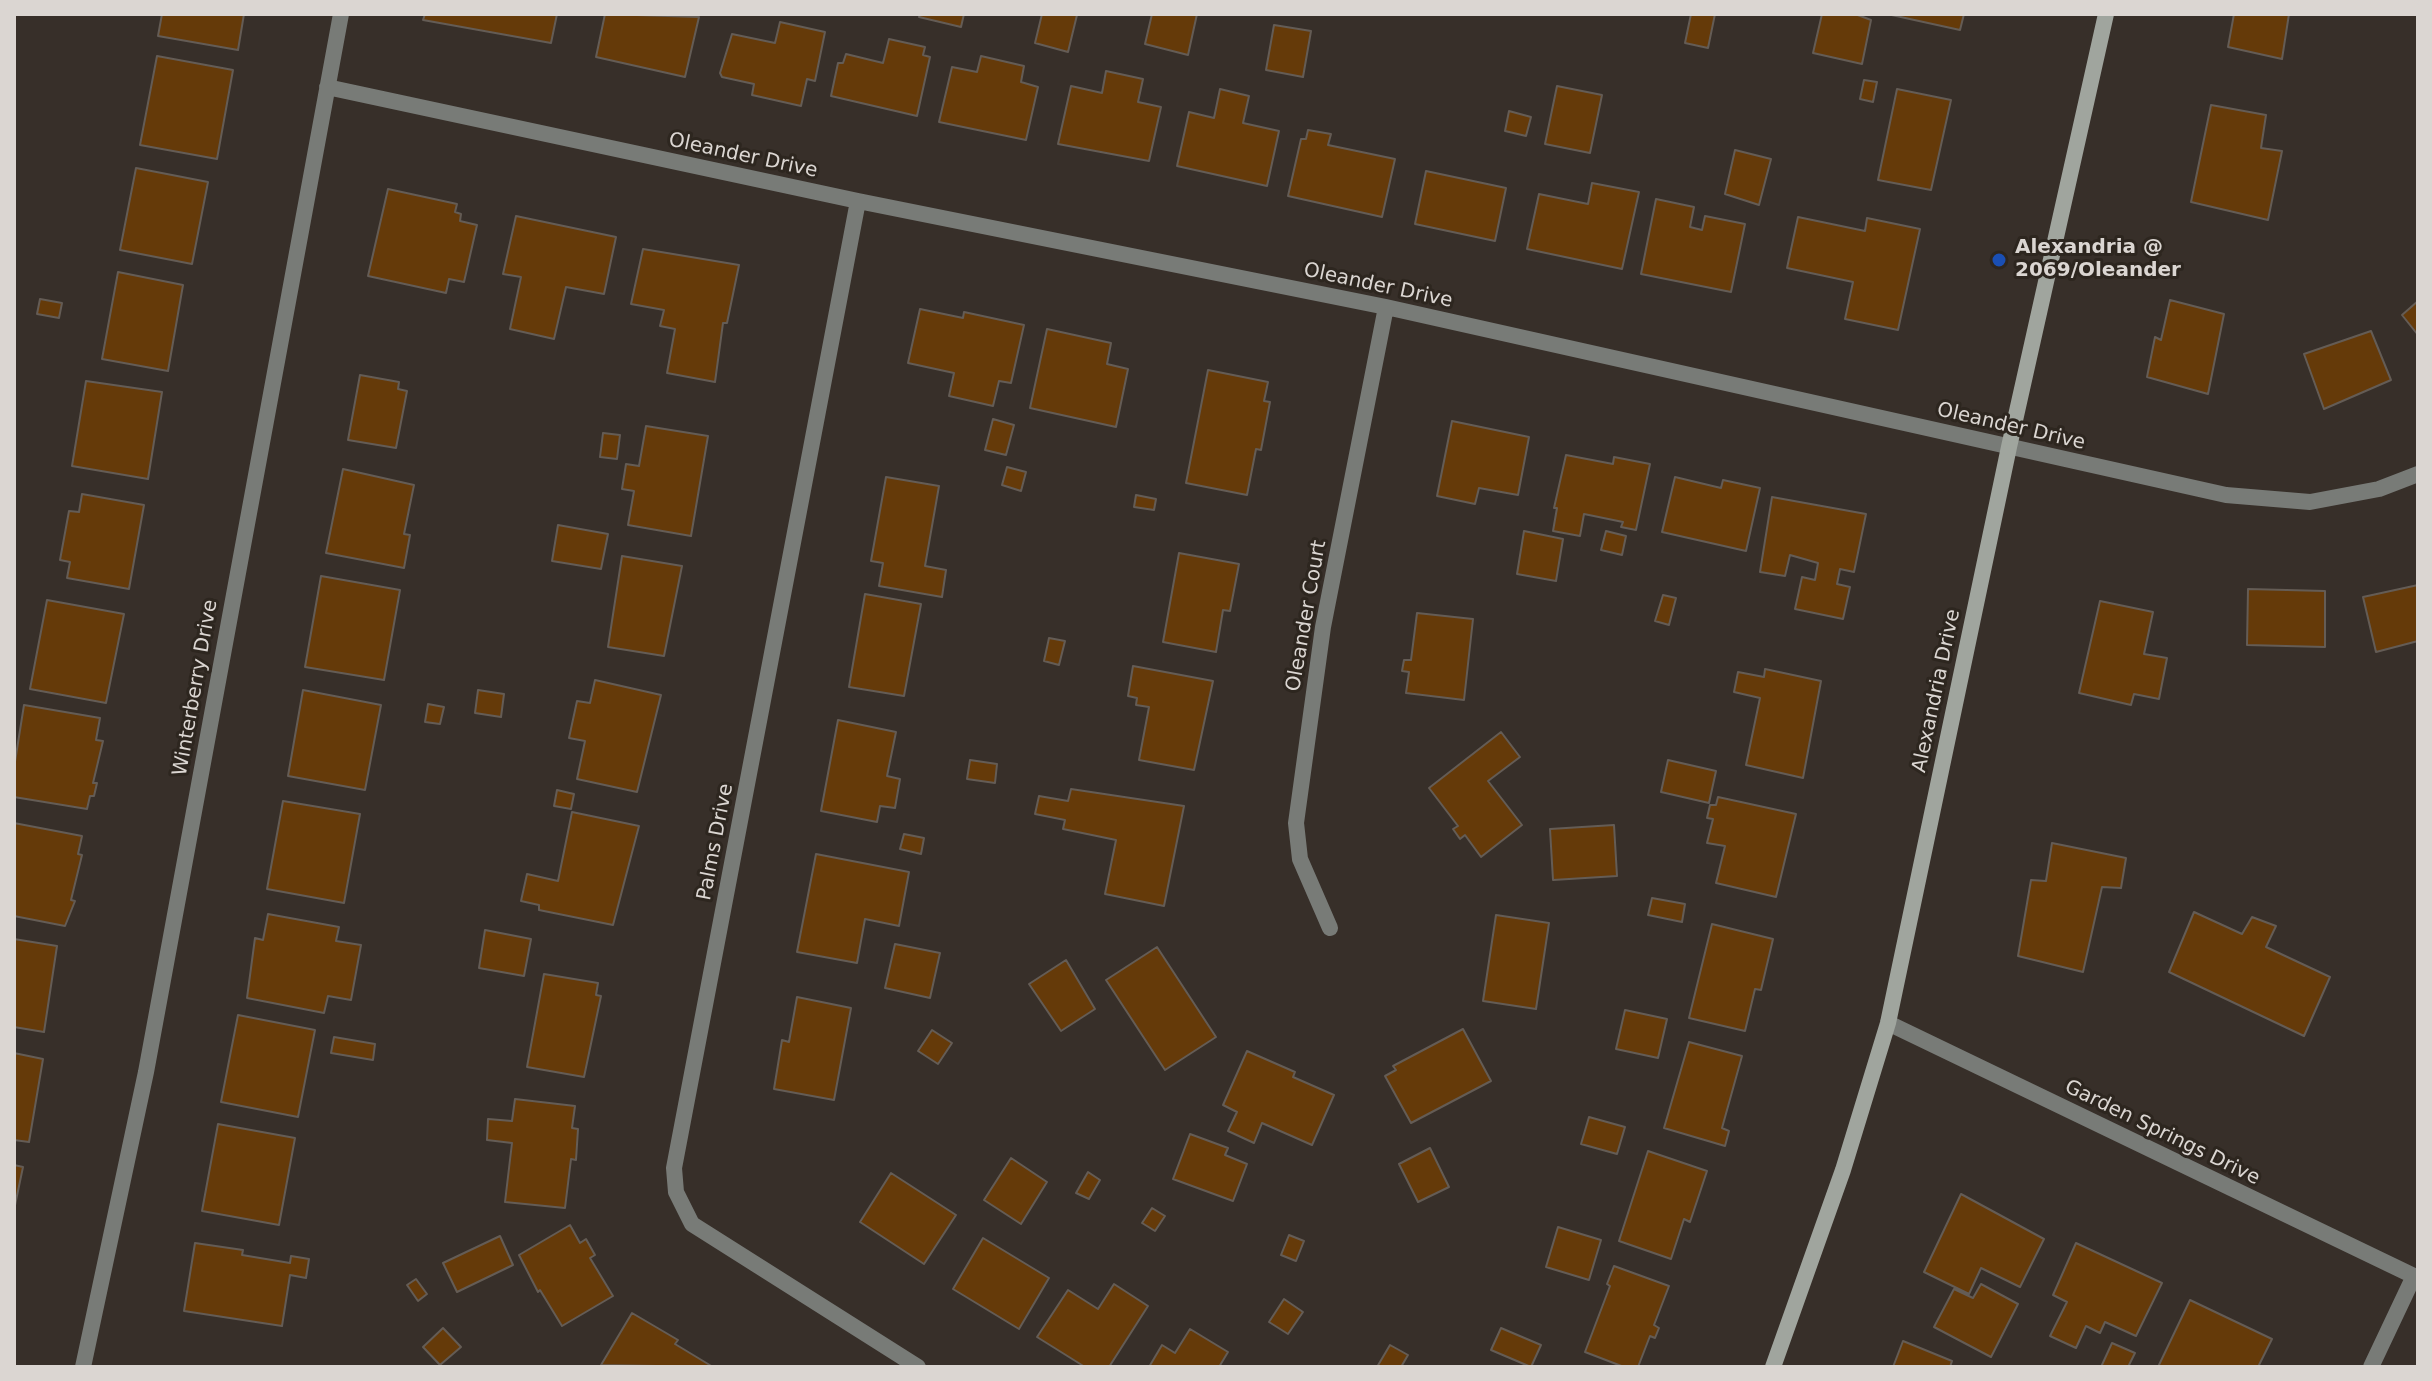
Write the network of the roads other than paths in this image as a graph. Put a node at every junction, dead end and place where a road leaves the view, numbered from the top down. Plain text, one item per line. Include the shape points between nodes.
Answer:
1 (341, 14) edge
2 (2106, 14) edge
3 (327, 87) junction
4 (858, 201) junction
5 (1386, 307) junction
6 (2009, 447) junction
7 (2418, 474) edge
8 (1330, 928) dead end
9 (1888, 1023) junction
10 (2416, 1277) edge
11 (83, 1367) edge
12 (918, 1367) edge
13 (1773, 1367) edge
14 (2371, 1367) edge

1 - 3 street, Winterberry Drive
2 - 6 street, Alexandria Drive
3 - 4 street, Oleander Drive
3 - 11 street, Winterberry Drive via 146,1072
4 - 5 street, Oleander Drive
4 - 12 street, Palms Drive via 674,1168 676,1192 692,1224
5 - 6 street, Oleander Drive
5 - 8 street, Oleander Court via 1323,627 1296,823 1300,859
6 - 7 street, Oleander Drive via 2226,495 2310,502 2379,489
6 - 9 street, Alexandria Drive
9 - 10 street, Garden Springs Drive
9 - 13 street, Alexandria Drive
10 - 14 street

